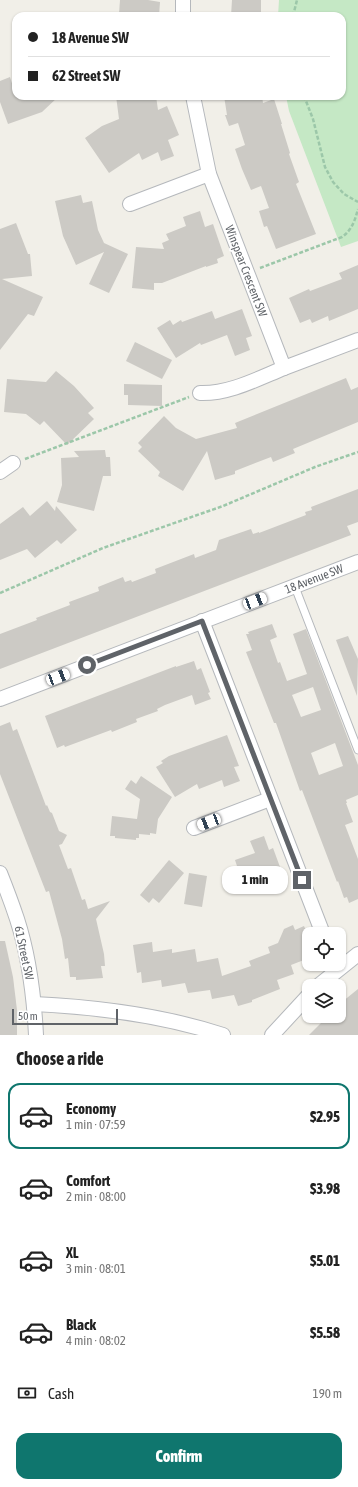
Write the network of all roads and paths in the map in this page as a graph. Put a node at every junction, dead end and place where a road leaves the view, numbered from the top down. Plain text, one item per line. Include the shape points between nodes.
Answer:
1 (183, 0) edge
2 (297, 0) edge
3 (183, 12) edge
4 (294, 12) edge
5 (194, 100) edge
6 (306, 100) edge
7 (209, 174) junction
8 (358, 202) edge
9 (130, 204) dead end
10 (358, 209) edge
11 (247, 273) junction
12 (358, 340) edge
13 (284, 368) junction
14 (200, 393) joint
15 (358, 452) edge
16 (13, 463) joint
17 (0, 472) edge
18 (358, 562) edge
19 (295, 587) junction
20 (0, 593) edge
21 (202, 621) junction
22 (0, 699) edge
23 (358, 750) edge
24 (270, 799) junction
25 (194, 828) dead end
26 (0, 873) edge
27 (320, 927) edge
28 (358, 954) edge
29 (346, 961) edge
30 (332, 971) edge
31 (325, 979) edge
32 (302, 1003) edge
33 (34, 1004) junction
34 (36, 1035) edge
35 (223, 1035) edge
36 (272, 1035) edge

1 - 3 street
2 - 4 path
5 - 7 street, Winspear Crescent SW
6 - 8 path via 325,167 333,182 344,194
7 - 9 street
7 - 11 street, Winspear Crescent SW
10 - 11 path via 354,224 342,237
11 - 13 street, Winspear Crescent SW
12 - 13 street
13 - 14 street via 214,394
14 - 16 path
15 - 20 path via 315,467 223,506 103,548
16 - 17 street
18 - 19 street, 18 Avenue SW
19 - 21 street, 18 Avenue SW
19 - 23 lane
21 - 22 street, 18 Avenue SW
21 - 24 street
24 - 25 street
24 - 27 street
26 - 33 street, 61 Street SW via 24,945
28 - 29 street
30 - 31 street
32 - 36 street
33 - 34 street, 61 Street SW
33 - 35 street via 118,1011

